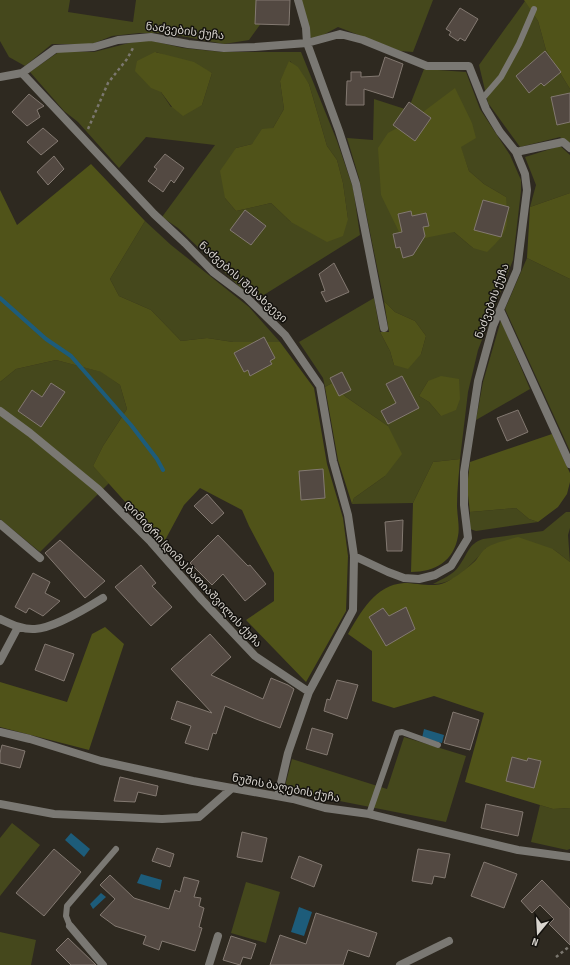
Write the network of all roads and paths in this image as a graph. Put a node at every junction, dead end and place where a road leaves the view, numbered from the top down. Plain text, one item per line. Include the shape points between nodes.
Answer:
1 (298, 0) edge
2 (534, 9) dead end
3 (139, 37) junction
4 (307, 43) junction
5 (22, 73) junction
6 (0, 77) edge
7 (482, 99) junction
8 (84, 138) junction
9 (570, 148) edge
10 (516, 152) junction
11 (500, 310) junction
12 (384, 328) dead end
13 (0, 411) edge
14 (570, 464) edge
15 (0, 524) edge
16 (354, 556) junction
17 (40, 558) dead end
18 (103, 598) dead end
19 (0, 619) edge
20 (18, 627) junction
21 (0, 662) edge
22 (309, 692) junction
23 (0, 732) edge
24 (438, 745) dead end
25 (231, 788) junction
26 (278, 796) junction
27 (0, 804) edge
28 (369, 814) junction
29 (116, 849) dead end
30 (570, 857) edge
31 (70, 926) joint
32 (218, 936) dead end
33 (449, 941) dead end
34 (570, 946) edge
35 (556, 957) dead end
36 (103, 965) edge
37 (209, 965) edge
38 (400, 965) edge

1 - 4 street via 306,28
2 - 7 lane via 520,44 501,77
3 - 4 street, ნაძვების ქუჩა via 151,36 224,48
3 - 5 street, ნაძვების ქუჩა via 94,47 55,48
3 - 8 path via 127,59 108,83
4 - 7 street, ნაძვების ქუჩა via 340,34 363,40 427,66 469,66
4 - 12 street via 356,184
5 - 6 street
5 - 8 street, ნაძვების I შესახვევი
7 - 10 street, ნაძვების ქუჩა via 500,132
8 - 16 street, ნაძვების I შესახვევი via 154,214 213,272 245,296 285,335 320,386 333,460 348,514
9 - 10 street via 562,142
10 - 11 street, ნაძვების ქუჩა via 525,174 527,190 517,270
11 - 14 street
11 - 16 street, ნაძვების ქუჩა via 478,381 464,472 468,538 460,552 451,566 435,575 419,579 404,578
13 - 22 street, დიმიტრი (დიმა) ბათიაშვილის ქუჩა via 98,489 151,542 255,656
15 - 17 street
16 - 22 street via 353,610
18 - 20 street via 54,624 36,629
19 - 20 street
20 - 21 street
22 - 26 street via 288,752
23 - 25 street, ნუშის ბაღების ქუჩა via 101,761
24 - 28 lane via 402,732 397,733
25 - 26 street, ნუშის ბაღების ქუჩა
25 - 27 street via 199,817 162,819 54,814
26 - 28 street, ნუშის ბაღების ქუჩა via 325,808
28 - 30 street, ნუშის ბაღების ქუჩა via 518,850
29 - 31 lane via 67,906 66,916
31 - 36 street
32 - 37 street
33 - 38 street
34 - 35 path

